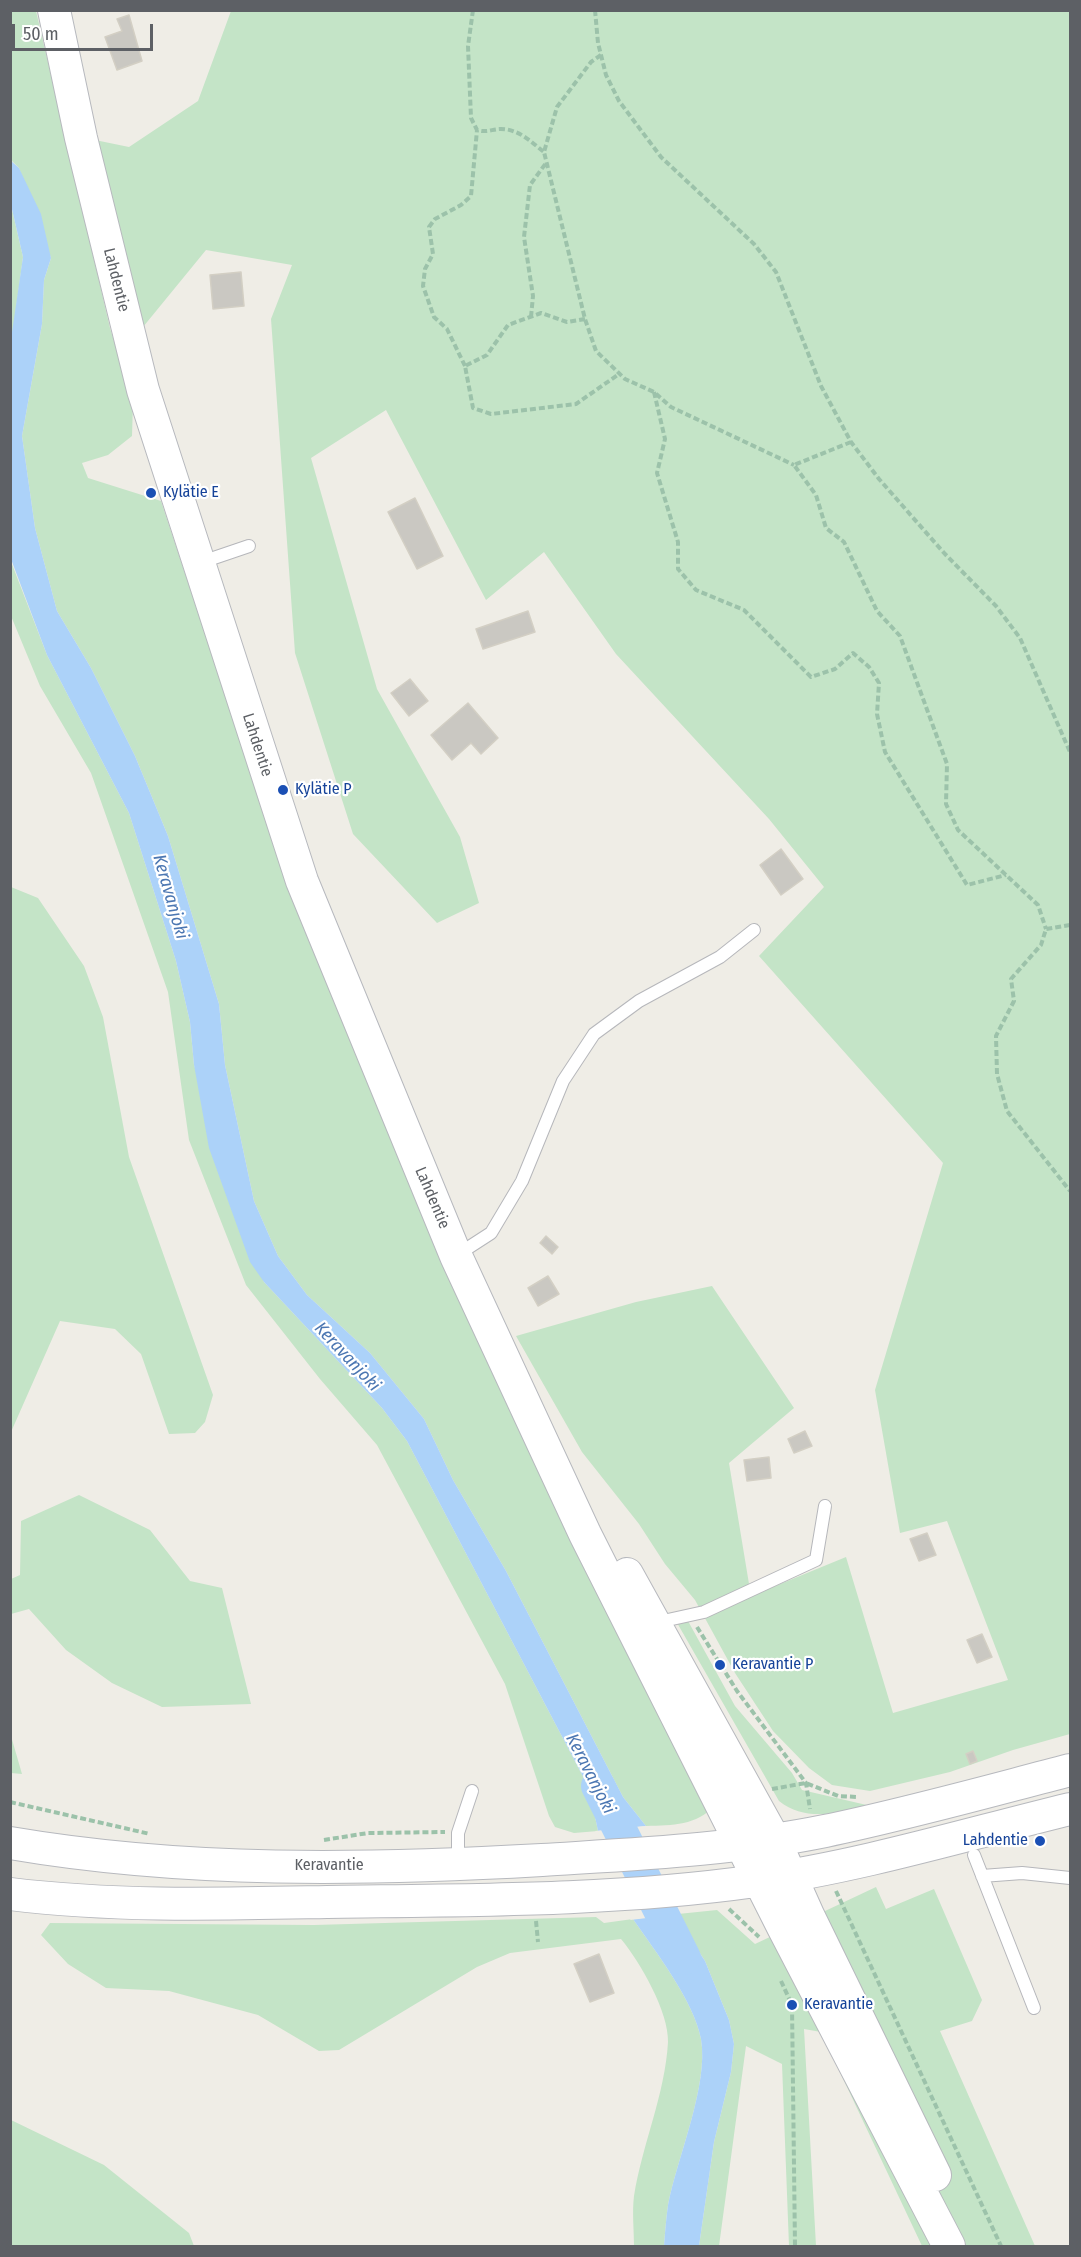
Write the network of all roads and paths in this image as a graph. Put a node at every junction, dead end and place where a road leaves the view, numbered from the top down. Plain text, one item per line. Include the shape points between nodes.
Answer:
1 (54, 10) edge
2 (473, 10) edge
3 (595, 10) edge
4 (601, 55) junction
5 (477, 130) junction
6 (544, 152) junction
7 (547, 162) junction
8 (531, 317) junction
9 (585, 319) junction
10 (465, 366) junction
11 (619, 374) junction
12 (654, 392) junction
13 (851, 442) junction
14 (794, 465) junction
15 (249, 546) dead end
16 (198, 563) junction
17 (1071, 752) edge
18 (1006, 875) junction
19 (1071, 925) edge
20 (1046, 929) junction
21 (754, 930) dead end
22 (1071, 1191) edge
23 (456, 1256) junction
24 (825, 1506) dead end
25 (688, 1614) junction
26 (645, 1626) junction
27 (1071, 1770) edge
28 (807, 1783) junction
29 (768, 1790) dead end
30 (472, 1791) dead end
31 (10, 1802) edge
32 (810, 1808) dead end
33 (1071, 1809) edge
34 (458, 1833) junction
35 (162, 1836) dead end
36 (774, 1839) junction
37 (316, 1842) dead end
38 (10, 1843) edge
39 (741, 1843) junction
40 (974, 1855) dead end
41 (458, 1865) junction
42 (790, 1875) junction
43 (982, 1876) junction
44 (1071, 1878) edge
45 (759, 1881) junction
46 (10, 1894) edge
47 (716, 1894) junction
48 (840, 1899) dead end
49 (764, 1947) dead end
50 (778, 1976) dead end
51 (1034, 2008) dead end
52 (795, 2247) edge
53 (949, 2247) edge
54 (968, 2247) edge
55 (1001, 2247) edge

1 - 16 main road, Lahdentie via 143,390
2 - 5 path via 468,46 471,118
3 - 4 path
4 - 6 path via 591,62 557,107
4 - 13 path via 619,101 660,157 754,244 776,272 821,386
5 - 6 path via 488,133 501,129 522,134
5 - 10 path via 471,196 429,227 433,254 425,269 423,286 434,317 447,329
6 - 7 path
7 - 8 path via 530,185 525,226 533,296
7 - 9 path
8 - 9 path via 542,313 567,322
8 - 10 path via 508,325 487,355
9 - 11 path via 597,351
10 - 11 path via 473,408 491,414 576,404
11 - 12 path
12 - 14 path via 671,407
12 - 18 path via 665,439 657,473 678,542 678,569 696,590 744,610 811,677 835,669 853,654 869,667 879,683 877,714 885,752 967,885
13 - 14 path
13 - 17 path via 1020,638
14 - 18 path via 816,495 826,528 844,542 877,610 900,636 947,764 946,804 958,830
15 - 16 lane
16 - 23 main road, Lahdentie via 302,881
18 - 20 path via 1038,905
19 - 20 path
20 - 22 path via 1041,945 1011,979 1014,1002 996,1036 997,1074 1007,1111
21 - 23 lane via 720,957 639,1001 594,1034 563,1081 522,1181 491,1233
23 - 26 main road, Lahdentie via 585,1534
24 - 25 lane via 816,1560 714,1608
25 - 26 lane
25 - 28 path via 744,1700
26 - 36 main road, Lahdentie
26 - 39 main road, Lahdentie
27 - 36 main road, Keravantie via 827,1830
28 - 29 path
28 - 32 path
30 - 34 lane
31 - 35 path
33 - 42 main road
34 - 37 path via 368,1833
34 - 41 lane
36 - 39 main road, Keravantie
36 - 42 main road, Lahdentie
38 - 41 main road, Keravantie via 206,1864 326,1868
39 - 41 main road, Keravantie
39 - 45 main road, Lahdentie
40 - 43 lane
42 - 45 main road
42 - 54 main road, Lahdentie
43 - 44 lane via 1022,1873
43 - 51 lane
45 - 47 main road
45 - 53 main road, Lahdentie
46 - 47 main road via 121,1904
47 - 49 path via 760,1938
48 - 55 path
50 - 52 path via 792,2005

